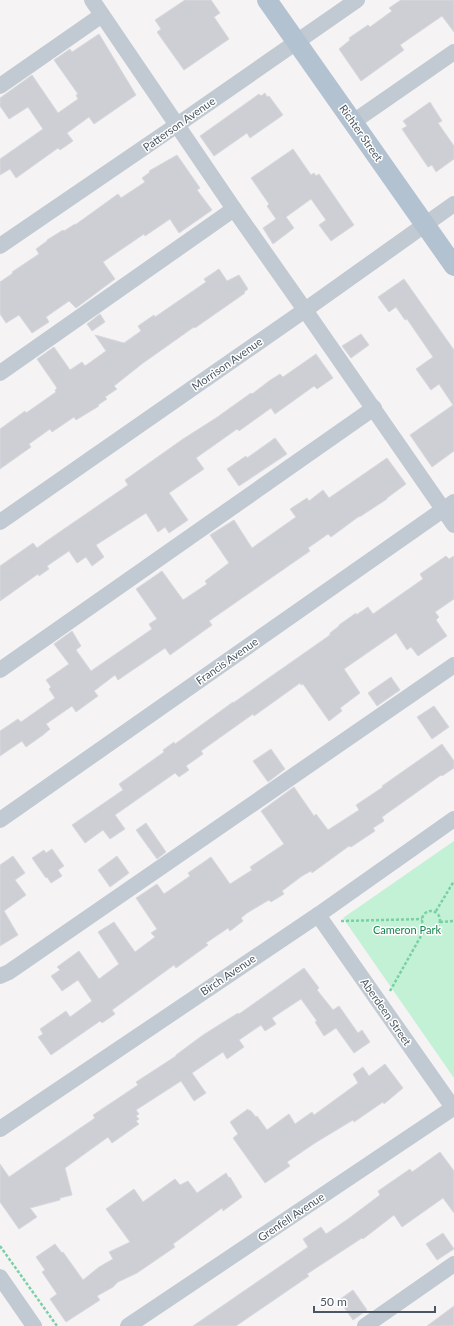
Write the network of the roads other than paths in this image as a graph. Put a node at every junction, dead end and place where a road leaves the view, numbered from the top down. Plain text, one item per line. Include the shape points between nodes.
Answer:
1 (92, 0) edge
2 (267, 0) edge
3 (357, 0) edge
4 (102, 15) junction
5 (296, 42) junction
6 (454, 52) edge
7 (0, 86) edge
8 (353, 122) junction
9 (178, 125) junction
10 (454, 204) edge
11 (234, 209) junction
12 (425, 225) junction
13 (0, 246) edge
14 (454, 266) edge
15 (305, 310) junction
16 (0, 373) edge
17 (374, 408) junction
18 (448, 506) edge
19 (0, 522) edge
20 (454, 525) edge
21 (454, 664) edge
22 (0, 670) edge
23 (454, 819) edge
24 (0, 820) edge
25 (320, 918) junction
26 (0, 976) edge
27 (454, 1108) edge
28 (0, 1129) edge
29 (454, 1264) edge
30 (0, 1278) edge
31 (34, 1326) edge
32 (128, 1326) edge
33 (365, 1326) edge

1 - 4 street
2 - 5 main road, Richter Street
3 - 5 street, Patterson Avenue
4 - 7 street
4 - 9 street
5 - 8 main road, Richter Street
5 - 9 street, Patterson Avenue
6 - 8 street
8 - 12 main road, Richter Street
9 - 11 street
9 - 13 street, Patterson Avenue
10 - 12 street, Morrison Avenue
11 - 15 street
11 - 16 street
12 - 14 main road, Richter Street
12 - 15 street, Morrison Avenue
15 - 17 street
15 - 19 street, Morrison Avenue
17 - 18 street
17 - 22 street
18 - 20 street
18 - 24 street, Francis Avenue
21 - 26 street
23 - 25 street, Birch Avenue
25 - 27 street, Aberdeen Street
25 - 28 street, Birch Avenue
27 - 32 street, Grenfell Avenue
29 - 33 street
30 - 31 street

